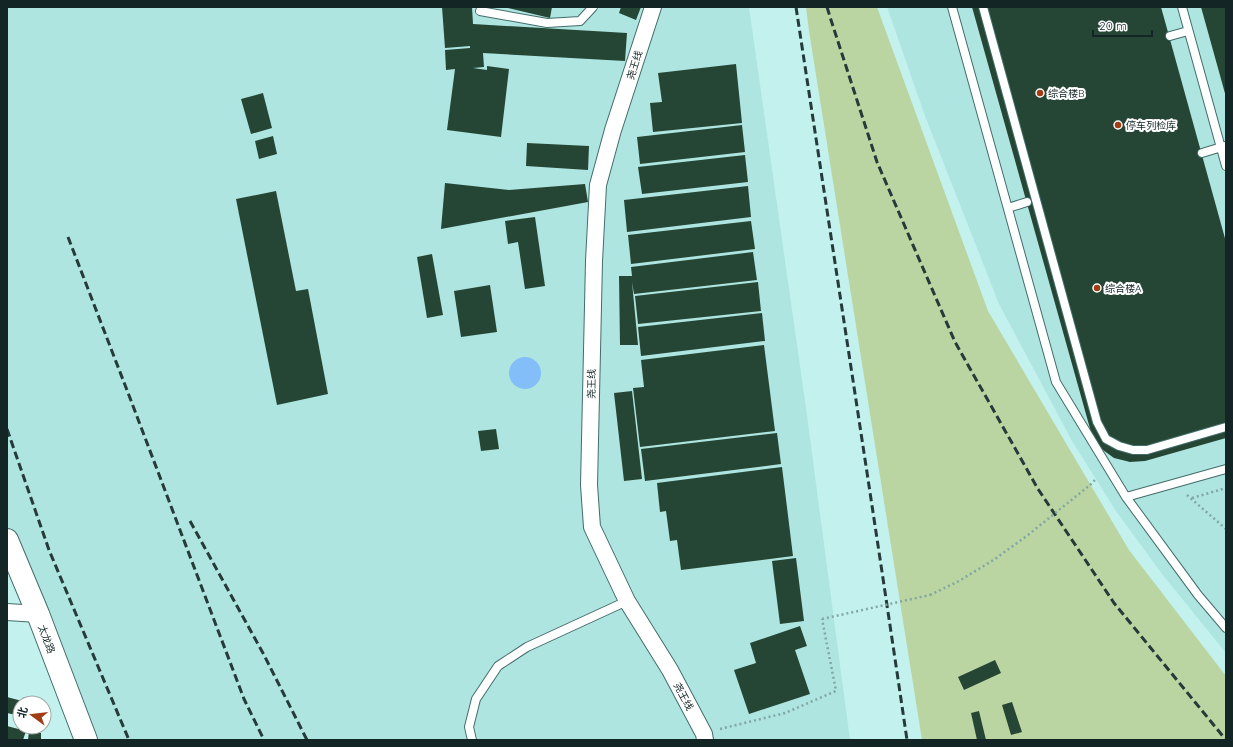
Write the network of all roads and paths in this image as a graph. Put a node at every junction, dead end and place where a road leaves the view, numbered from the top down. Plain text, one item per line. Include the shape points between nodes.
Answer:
1 (593, 7) edge
2 (653, 7) edge
3 (952, 7) edge
4 (983, 7) edge
5 (1182, 7) edge
6 (480, 11) dead end
7 (1188, 31) junction
8 (1170, 36) dead end
9 (1223, 147) edge
10 (1202, 153) dead end
11 (1226, 166) edge
12 (1027, 202) dead end
13 (1008, 208) junction
14 (1226, 427) edge
15 (1226, 469) edge
16 (1095, 480) dead end
17 (1226, 488) edge
18 (1126, 498) junction
19 (1226, 529) edge
20 (7, 540) edge
21 (627, 601) junction
22 (7, 612) edge
23 (38, 614) junction
24 (1226, 628) edge
25 (705, 737) edge
26 (86, 740) edge
27 (472, 740) edge

1 - 6 lane via 580,21 547,23
2 - 21 street, 尧王线 via 598,185 594,261 589,485 592,527
3 - 13 lane
4 - 14 lane, bridge via 1097,422 1106,439 1132,450 1147,450
5 - 7 lane
7 - 8 lane
7 - 9 lane
9 - 10 lane
9 - 11 lane
12 - 13 lane
13 - 18 lane via 1056,382
15 - 18 lane
16 - 25 path, bridge via 1028,535 958,581 930,595 822,619 836,691 785,712
17 - 19 path via 1191,498
18 - 24 lane via 1198,595
20 - 23 street, 太龙路
21 - 25 street, 尧王线 via 670,670
21 - 27 lane via 527,647 498,666 476,699 469,727
22 - 23 street
23 - 26 street, 太龙路

